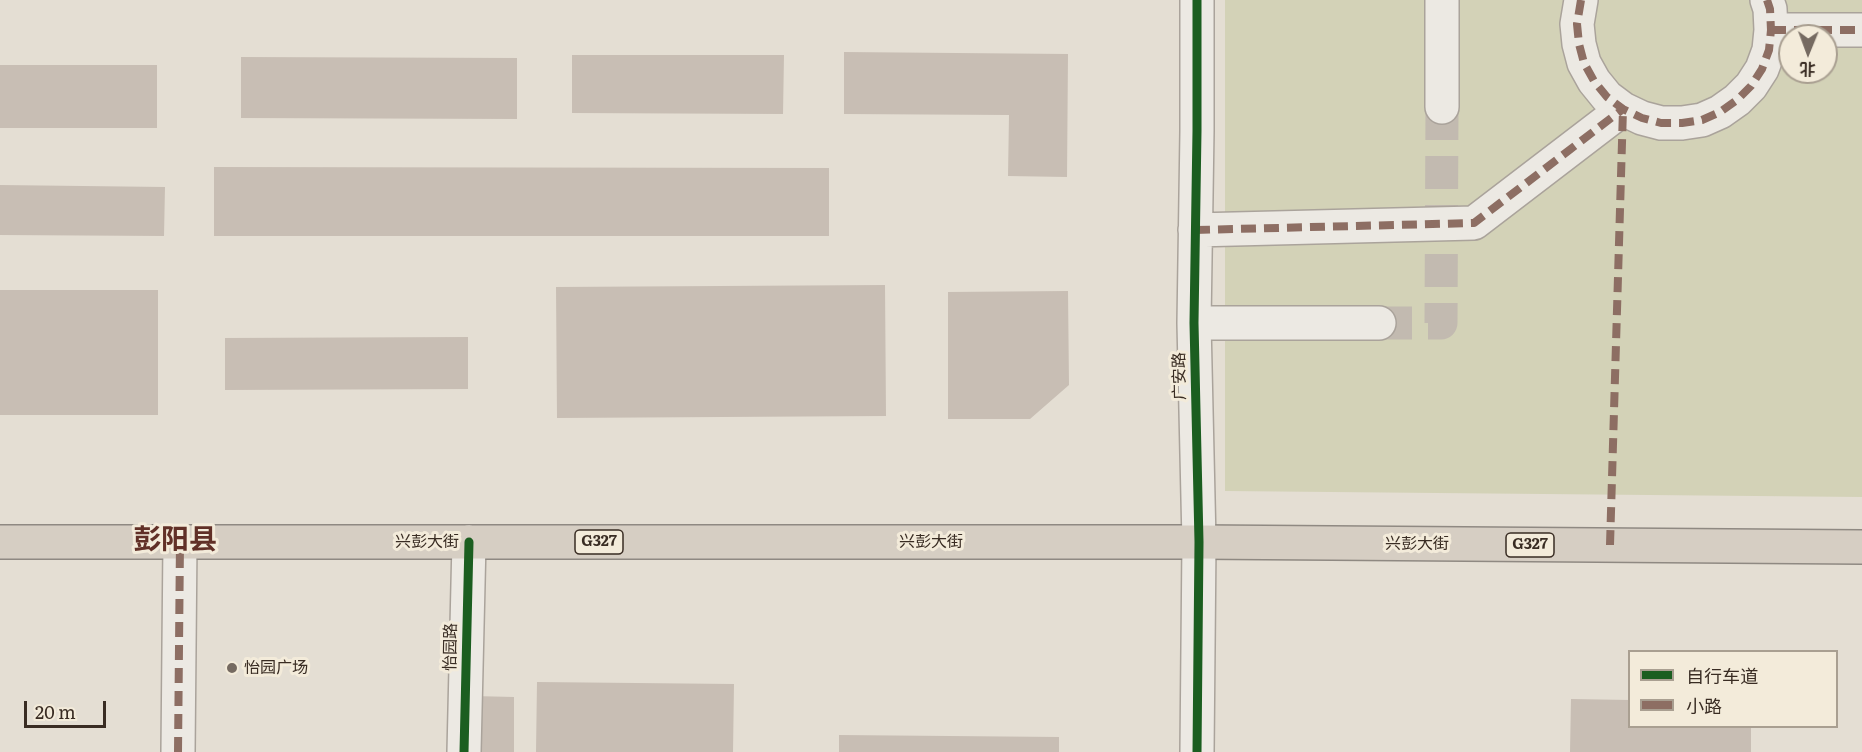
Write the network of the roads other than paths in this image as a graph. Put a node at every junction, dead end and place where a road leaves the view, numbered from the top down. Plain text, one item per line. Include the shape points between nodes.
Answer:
1 (1197, 0) edge
2 (1442, 0) edge
3 (1581, 0) edge
4 (1769, 15) edge
5 (1862, 30) edge
6 (1442, 107) tunnel mouth
7 (1623, 109) junction
8 (1195, 230) junction
9 (1194, 323) junction
10 (1379, 323) tunnel mouth
11 (180, 542) junction
12 (469, 542) junction
13 (0, 543) edge
14 (1199, 543) junction
15 (1862, 547) edge
16 (178, 752) edge
17 (464, 752) edge
18 (1197, 752) edge

1 - 8 street, 广安路
2 - 6 street
3 - 7 street via 1577,24 1584,63 1607,97
4 - 5 street
4 - 7 street via 1769,50 1762,69 1751,86 1720,112 1702,120 1661,123
7 - 8 street via 1474,223
8 - 9 street, 广安路
9 - 10 street
9 - 14 street, 广安路
11 - 12 highway, 兴彭大街 / G327
11 - 13 highway, 兴彭大街 / G327
11 - 16 street
12 - 14 highway, 兴彭大街 / G327
12 - 17 street, 怡园路
14 - 15 highway, 兴彭大街 / G327
14 - 18 street, 广安路

